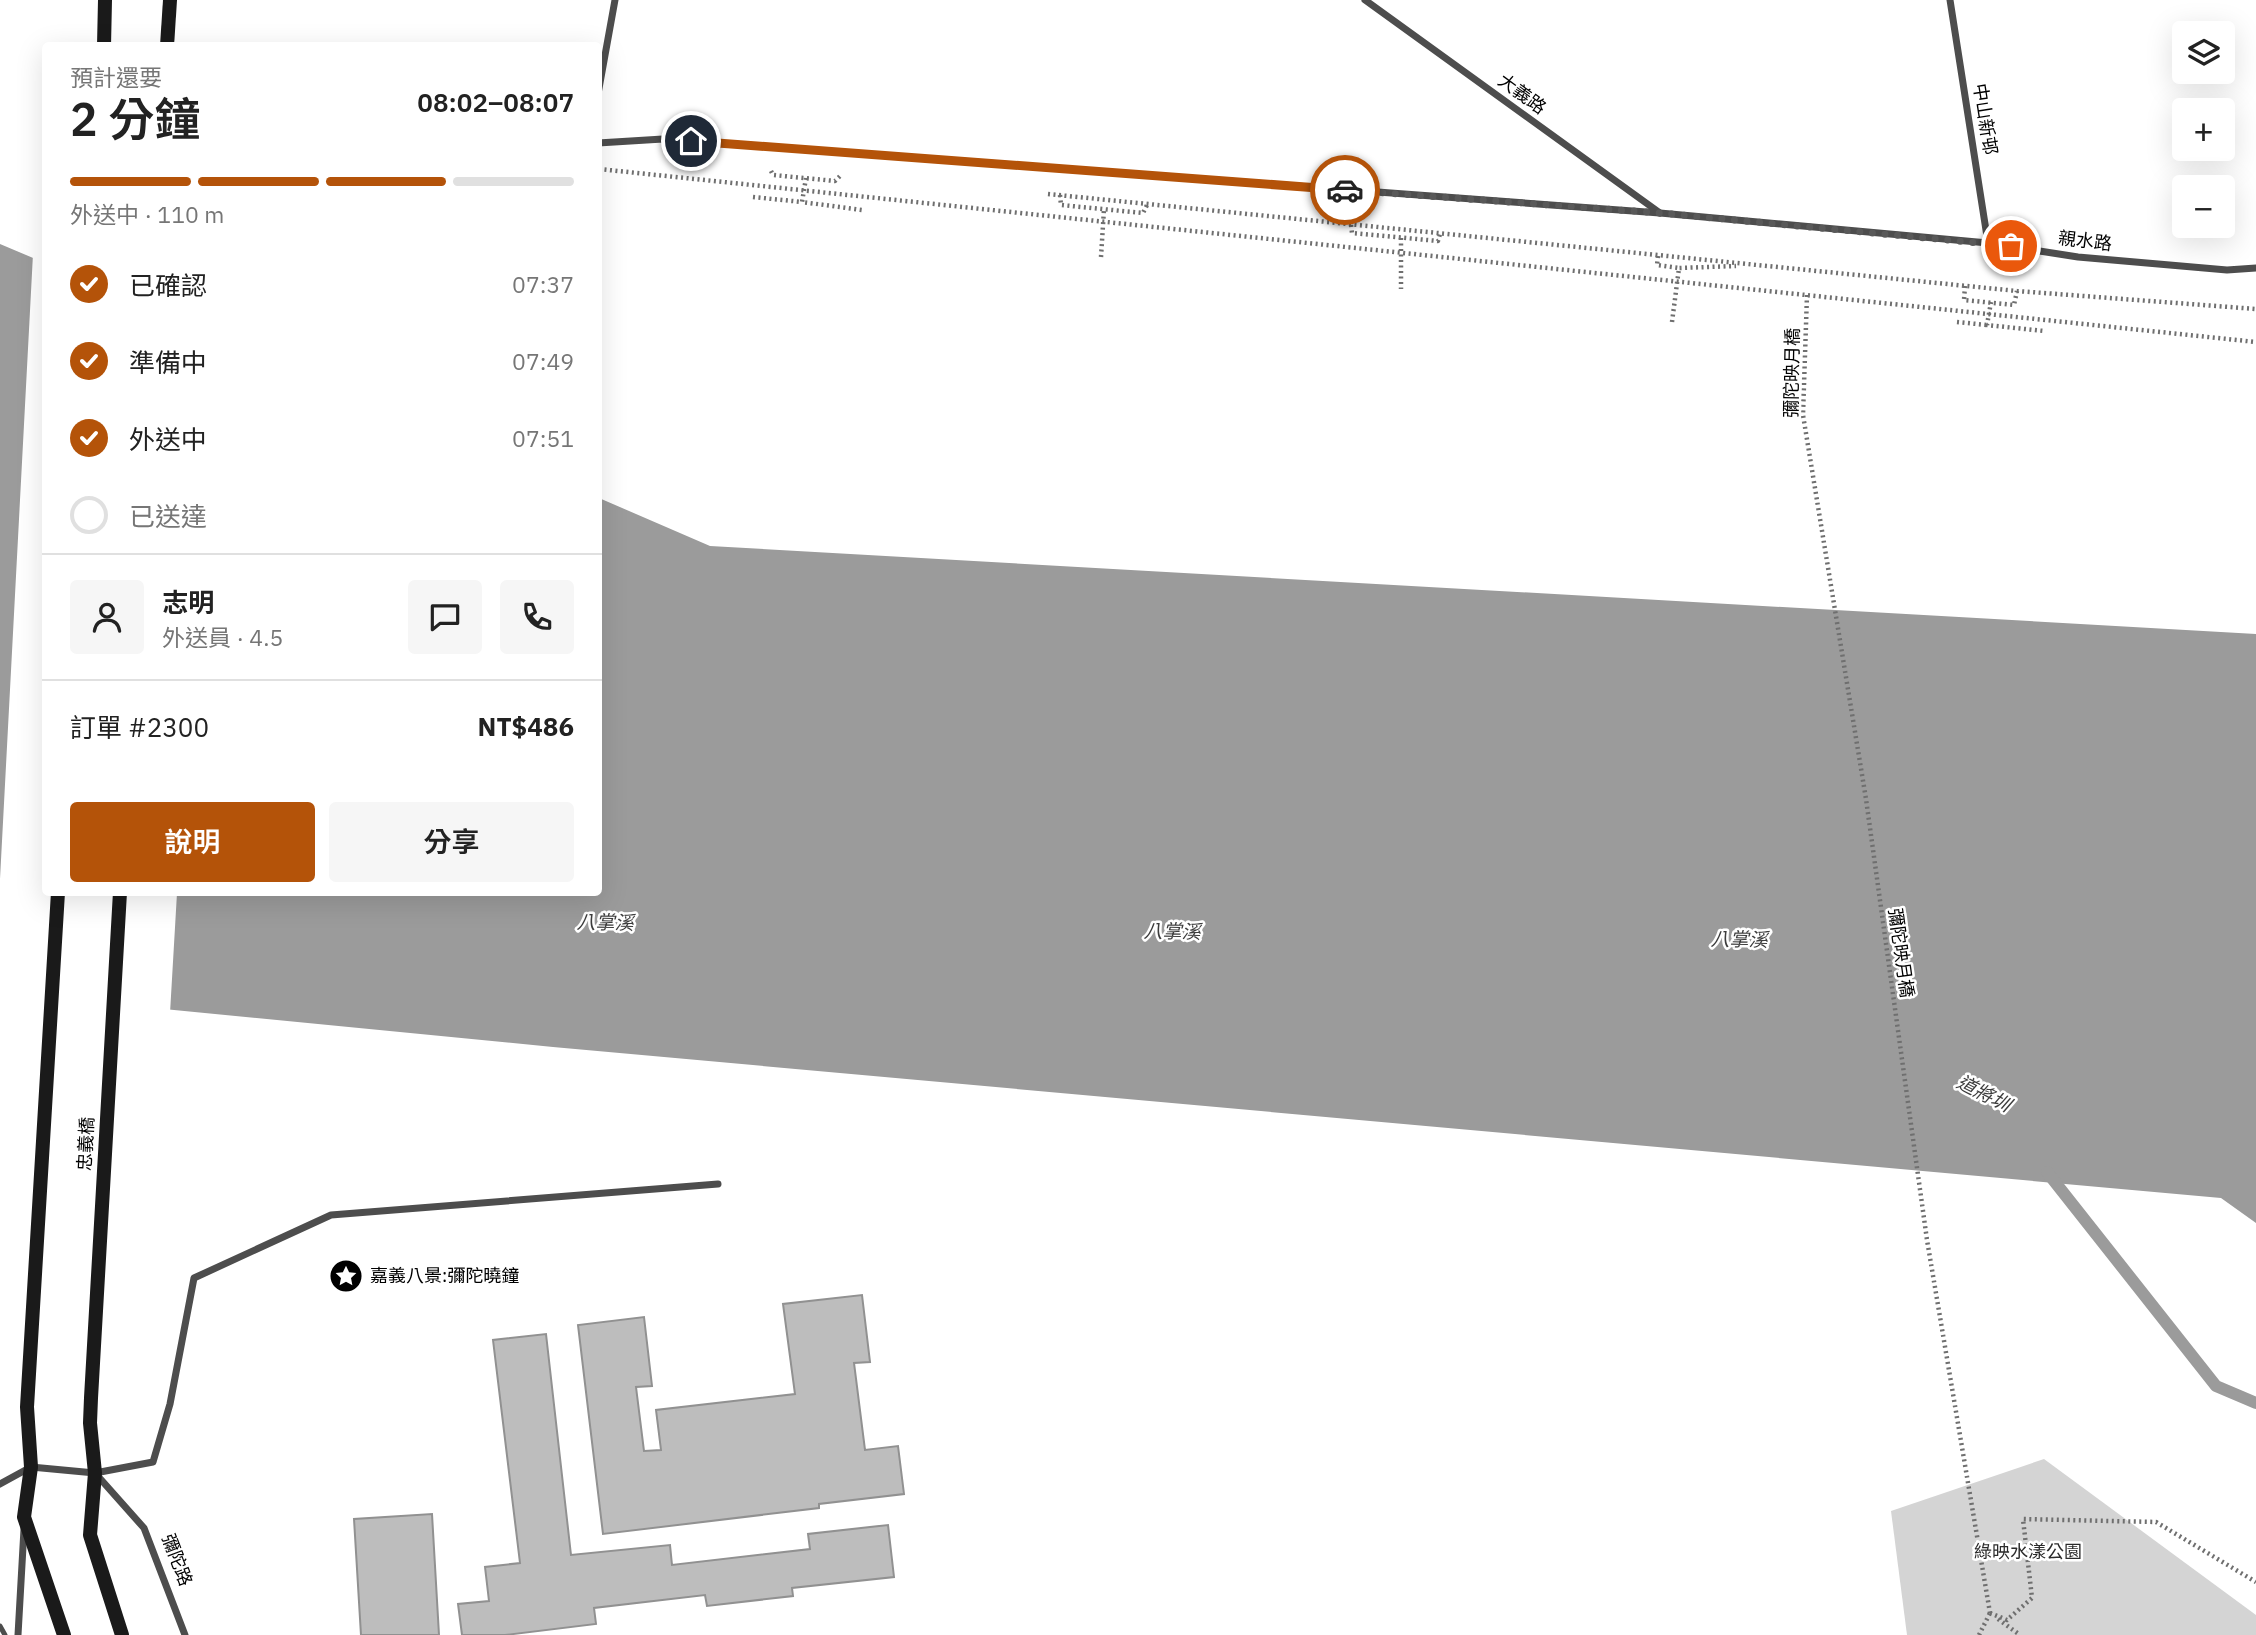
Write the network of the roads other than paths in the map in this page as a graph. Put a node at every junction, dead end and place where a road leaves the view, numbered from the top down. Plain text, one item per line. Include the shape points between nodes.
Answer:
1 (106, 0) edge
2 (170, 0) edge
3 (615, 0) edge
4 (1365, 0) edge
5 (1950, 0) edge
6 (104, 42) edge
7 (167, 42) edge
8 (602, 72) edge
9 (602, 143) edge
10 (1660, 213) junction
11 (1988, 243) junction
12 (2256, 268) edge
13 (58, 896) edge
14 (120, 896) edge
15 (718, 1184) dead end
16 (31, 1467) junction
17 (95, 1474) junction
18 (0, 1485) edge
19 (24, 1517) junction
20 (0, 1626) edge
21 (5, 1635) edge
22 (18, 1635) edge
23 (64, 1635) edge
24 (122, 1635) edge
25 (185, 1635) edge

1 - 6 street
2 - 7 street
3 - 8 street
4 - 10 street, 大義路
5 - 11 street, 中山新邨
9 - 10 street, 親水路 via 663,139
10 - 11 street, 親水路
11 - 12 street, 親水路 via 2078,257 2227,270
13 - 16 street via 29,1393
14 - 17 street, 忠義橋 via 91,1398
15 - 17 street via 331,1215 194,1278 170,1404 153,1462
16 - 17 street
16 - 18 street
16 - 19 street
17 - 24 street via 90,1535
17 - 25 street, 彌陀路 via 145,1528
19 - 22 street
19 - 23 street
20 - 21 lane

